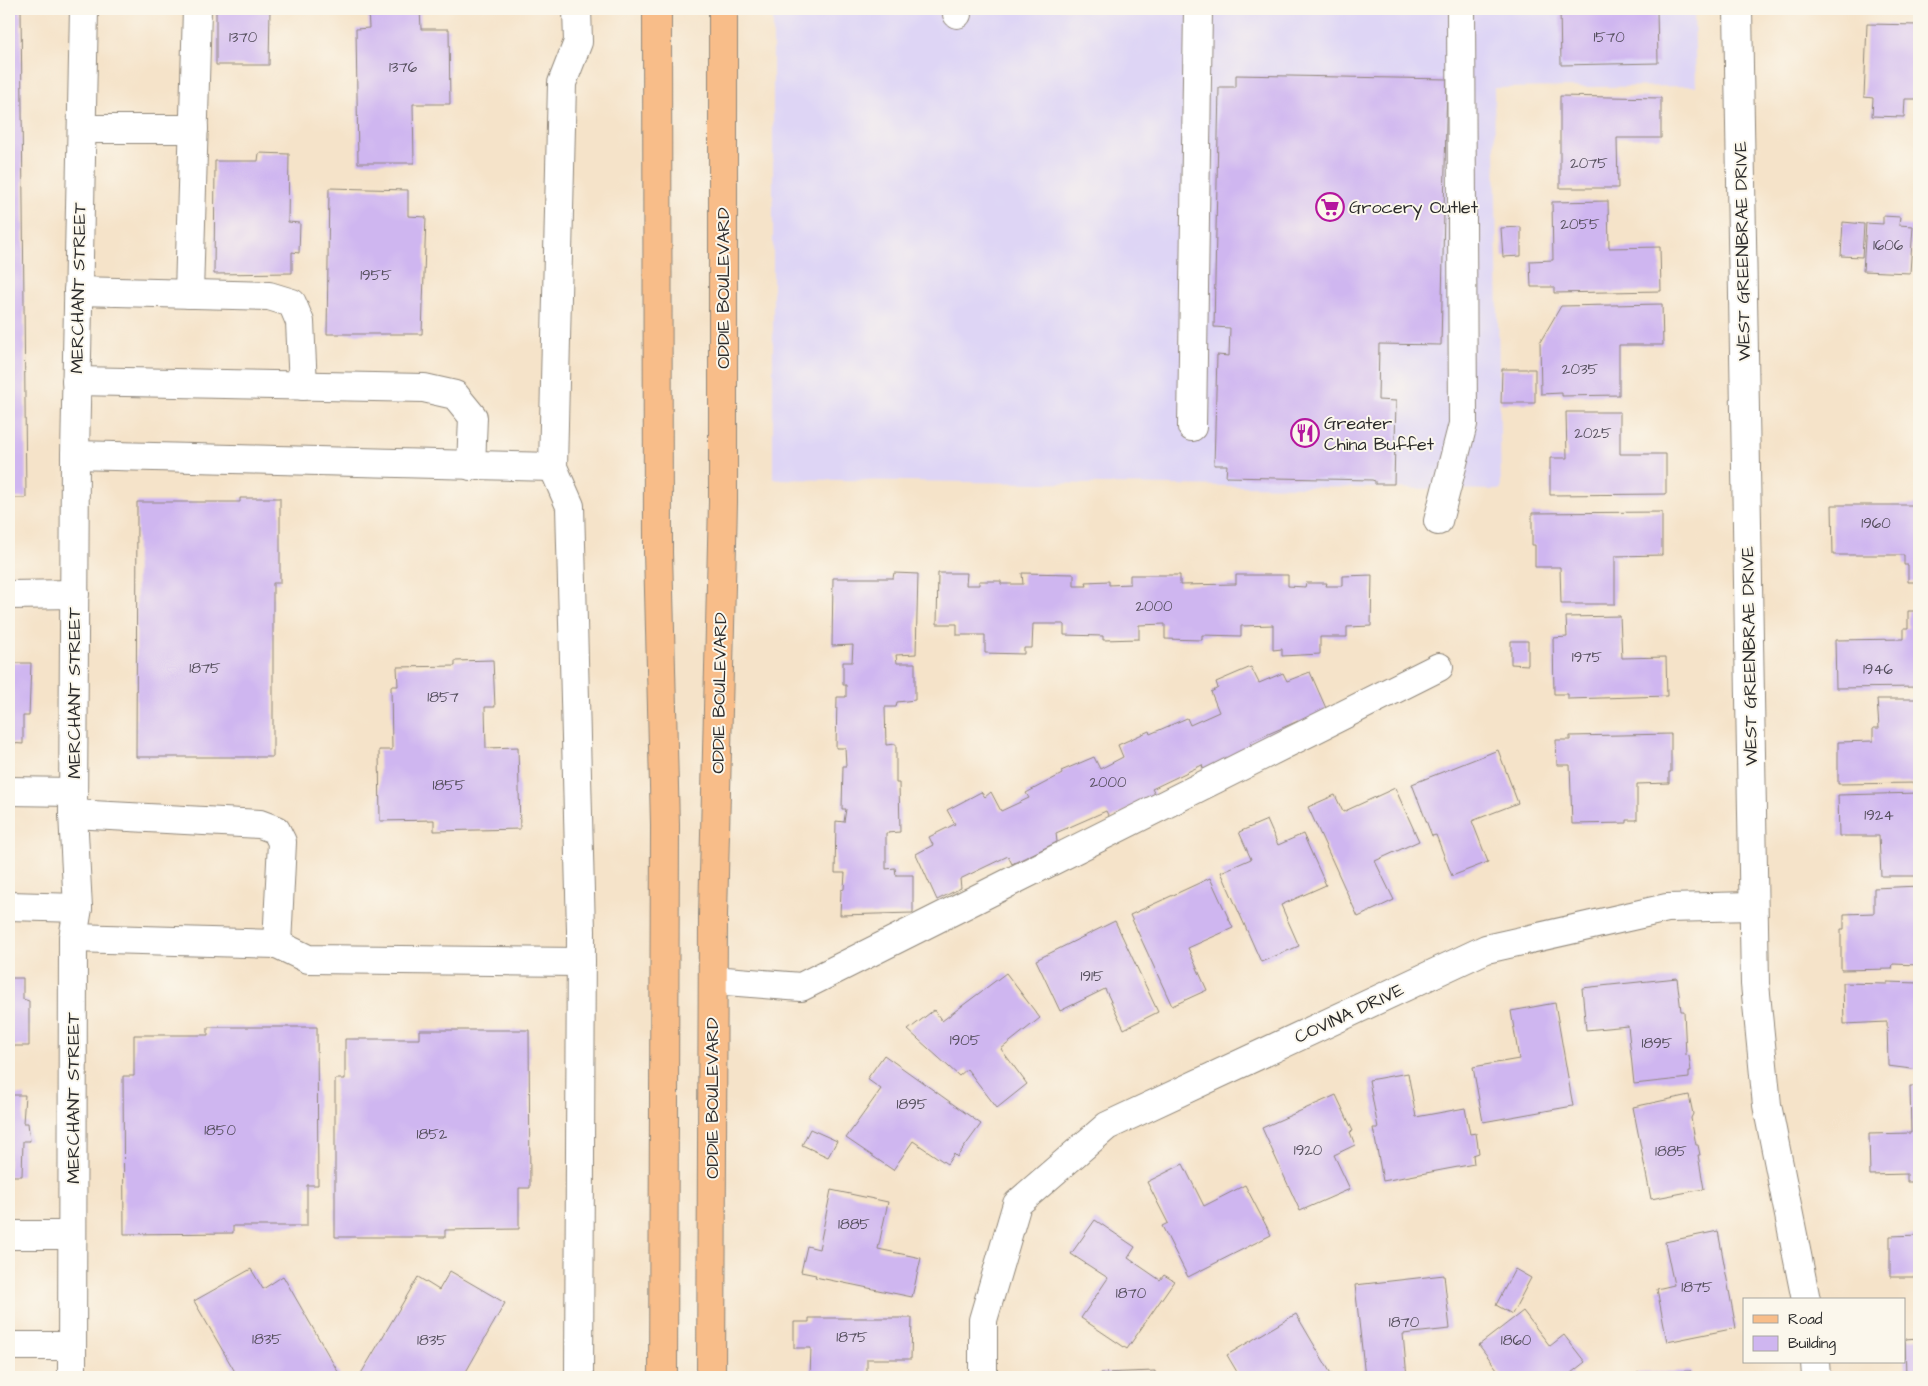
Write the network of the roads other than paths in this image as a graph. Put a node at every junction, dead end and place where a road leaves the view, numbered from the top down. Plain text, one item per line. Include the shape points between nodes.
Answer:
1 (84, 9) edge
2 (197, 9) edge
3 (578, 9) edge
4 (657, 9) edge
5 (723, 9) edge
6 (1198, 9) edge
7 (1460, 9) edge
8 (1738, 9) edge
9 (82, 129) junction
10 (194, 129) junction
11 (78, 291) junction
12 (189, 294) junction
13 (76, 381) junction
14 (303, 386) junction
15 (1192, 427) dead end
16 (75, 455) junction
17 (472, 466) junction
18 (553, 468) junction
19 (1438, 521) dead end
20 (75, 594) junction
21 (9, 595) edge
22 (1439, 668) dead end
23 (9, 791) edge
24 (73, 803) junction
25 (9, 906) edge
26 (1753, 906) junction
27 (78, 908) junction
28 (73, 938) junction
29 (277, 944) junction
30 (580, 962) junction
31 (713, 980) junction
32 (9, 1235) edge
33 (72, 1235) junction
34 (1806, 1298) edge
35 (9, 1346) edge
36 (72, 1346) junction
37 (1815, 1364) edge
38 (72, 1377) edge
39 (579, 1377) edge
40 (662, 1377) edge
41 (711, 1377) edge
42 (983, 1377) edge
43 (1816, 1377) edge

1 - 9 street, MERCHANT STREET
2 - 10 street
3 - 18 street via 578,42 562,83
4 - 40 main road via 658,552 665,825
5 - 31 main road, ODDIE BOULEVARD via 723,502
6 - 15 street
7 - 19 street via 1462,424
8 - 26 street, WEST GREENBRAE DRIVE
9 - 10 street
9 - 11 street, MERCHANT STREET
10 - 12 street
11 - 12 street
11 - 13 street, MERCHANT STREET
12 - 14 street via 269,296 292,304 300,322
13 - 14 street
13 - 16 street, MERCHANT STREET
14 - 17 street via 424,388 455,395 473,417
16 - 17 street
16 - 20 street, MERCHANT STREET
17 - 18 street
18 - 30 street via 570,506
20 - 21 street
20 - 24 street, MERCHANT STREET
22 - 31 street via 801,987
23 - 24 street
24 - 27 street, MERCHANT STREET
24 - 29 street via 260,824 276,830 282,842
25 - 27 street
26 - 34 street, WEST GREENBRAE DRIVE via 1755,984 1767,1105
26 - 42 street, COVINA DRIVE via 1668,908 1486,949 1107,1126 1018,1204 983,1320
27 - 28 street, MERCHANT STREET
28 - 29 street
28 - 33 street, MERCHANT STREET
29 - 30 street via 308,959
30 - 39 street
31 - 41 main road, ODDIE BOULEVARD
32 - 33 street
33 - 36 street, MERCHANT STREET
35 - 36 street
36 - 38 street, MERCHANT STREET
37 - 43 street

